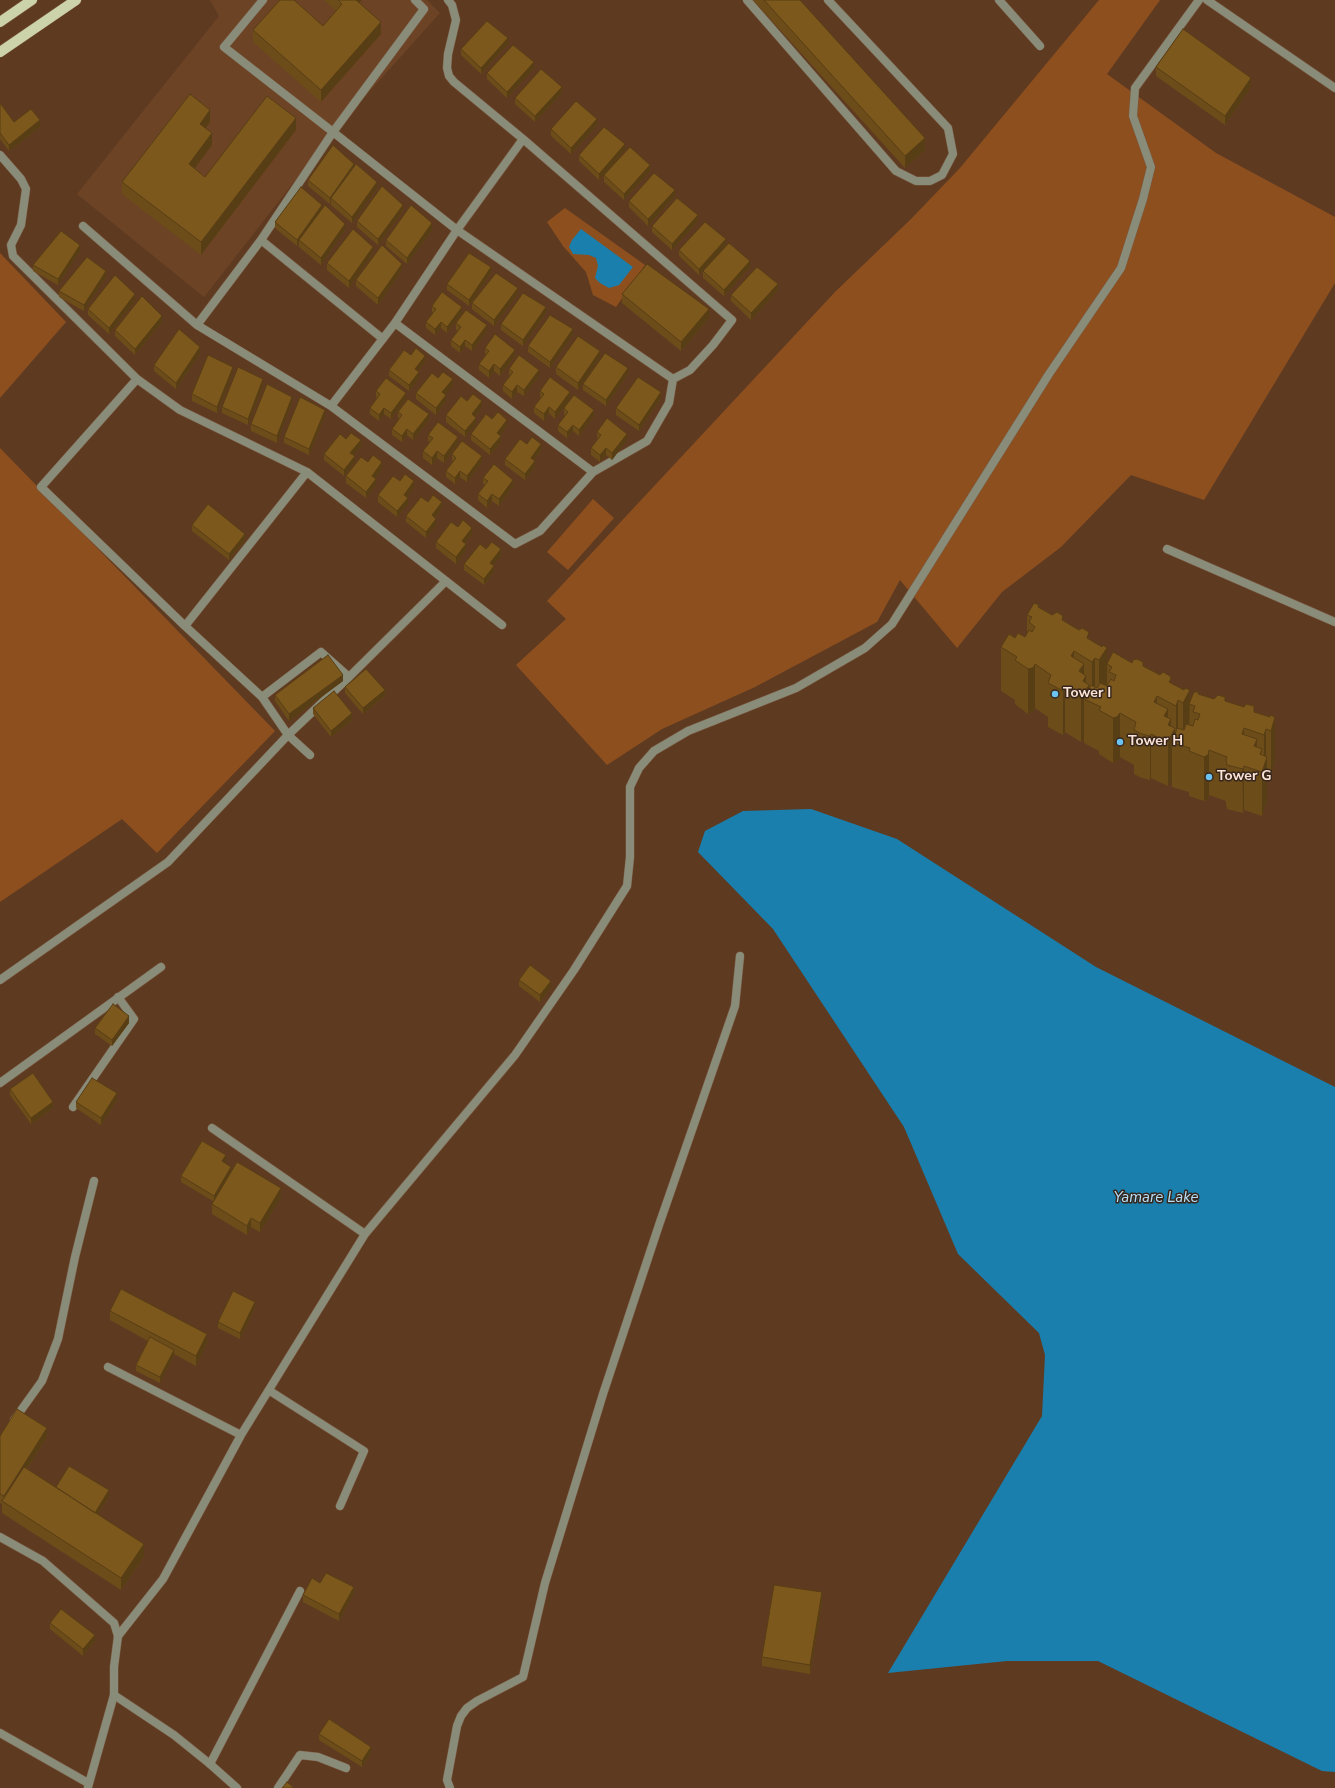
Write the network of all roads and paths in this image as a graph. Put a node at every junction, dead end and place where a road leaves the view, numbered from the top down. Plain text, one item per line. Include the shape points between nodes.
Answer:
1 (32, 0) edge
2 (76, 0) edge
3 (264, 0) edge
4 (415, 0) edge
5 (448, 0) edge
6 (747, 0) edge
7 (828, 0) edge
8 (999, 0) edge
9 (1199, 0) edge
10 (1207, 0) edge
11 (0, 22) edge
12 (1040, 46) dead end
13 (0, 52) edge
14 (1335, 88) edge
15 (333, 132) junction
16 (523, 139) junction
17 (0, 155) edge
18 (83, 226) dead end
19 (457, 230) junction
20 (261, 240) junction
21 (394, 323) junction
22 (197, 325) junction
23 (383, 339) junction
24 (137, 379) junction
25 (673, 379) junction
26 (331, 406) junction
27 (307, 472) junction
28 (594, 472) junction
29 (1167, 549) dead end
30 (446, 581) junction
31 (1335, 622) edge
32 (502, 625) dead end
33 (185, 626) junction
34 (349, 677) junction
35 (262, 697) junction
36 (288, 734) junction
37 (310, 755) dead end
38 (740, 956) dead end
39 (161, 967) dead end
40 (0, 980) edge
41 (118, 997) junction
42 (0, 1083) edge
43 (72, 1107) dead end
44 (212, 1128) dead end
45 (94, 1181) dead end
46 (366, 1234) junction
47 (108, 1367) dead end
48 (270, 1391) junction
49 (8, 1428) edge
50 (242, 1436) junction
51 (340, 1506) dead end
52 (0, 1537) edge
53 (300, 1591) dead end
54 (118, 1636) junction
55 (114, 1695) junction
56 (0, 1734) edge
57 (210, 1764) junction
58 (346, 1768) dead end
59 (88, 1786) edge
60 (232, 1786) edge
61 (278, 1788) edge
62 (450, 1788) edge

1 - 11 main road
2 - 13 main road
3 - 15 street via 224,47
4 - 15 street via 424,9
5 - 16 street via 456,20 448,54 449,76
6 - 7 street via 896,171 916,181 930,181 942,175 953,154 948,128
8 - 12 street
9 - 46 street via 1135,88 1133,116 1150,167 1143,199 1121,268 1048,374 892,624 865,648 796,688 688,731 654,751 639,768 630,787 630,857 627,886 574,970 515,1055
10 - 14 street
15 - 19 street
15 - 20 street
16 - 19 street
16 - 25 street via 732,320 690,370
17 - 24 street via 22,179 26,189 21,225 11,245 13,256
18 - 22 street
19 - 21 street
19 - 25 street
20 - 22 street
20 - 23 street
21 - 23 street
21 - 28 street
22 - 26 street
23 - 26 street
24 - 27 street via 180,410
24 - 33 street via 41,487
25 - 28 street via 670,403 647,441
26 - 28 street via 514,544 540,531
27 - 30 street
27 - 33 street
29 - 31 street
30 - 32 street
30 - 34 street
33 - 35 street
34 - 35 street via 321,652
34 - 36 street
35 - 36 street
36 - 37 street
36 - 40 street via 168,862
38 - 62 street via 735,1006 656,1232 603,1394 545,1583 523,1677 477,1700 461,1716 448,1780
39 - 41 street
41 - 42 street
41 - 43 street via 134,1019
44 - 46 street
45 - 49 street via 58,1339 42,1381
46 - 48 street
47 - 50 street
48 - 50 street
48 - 51 street via 364,1451
50 - 54 street via 163,1580
52 - 54 street via 43,1561 114,1623
53 - 57 street
54 - 55 street
55 - 57 street via 174,1735
55 - 59 street
56 - 59 street
57 - 60 street
58 - 61 street via 318,1757 300,1755

